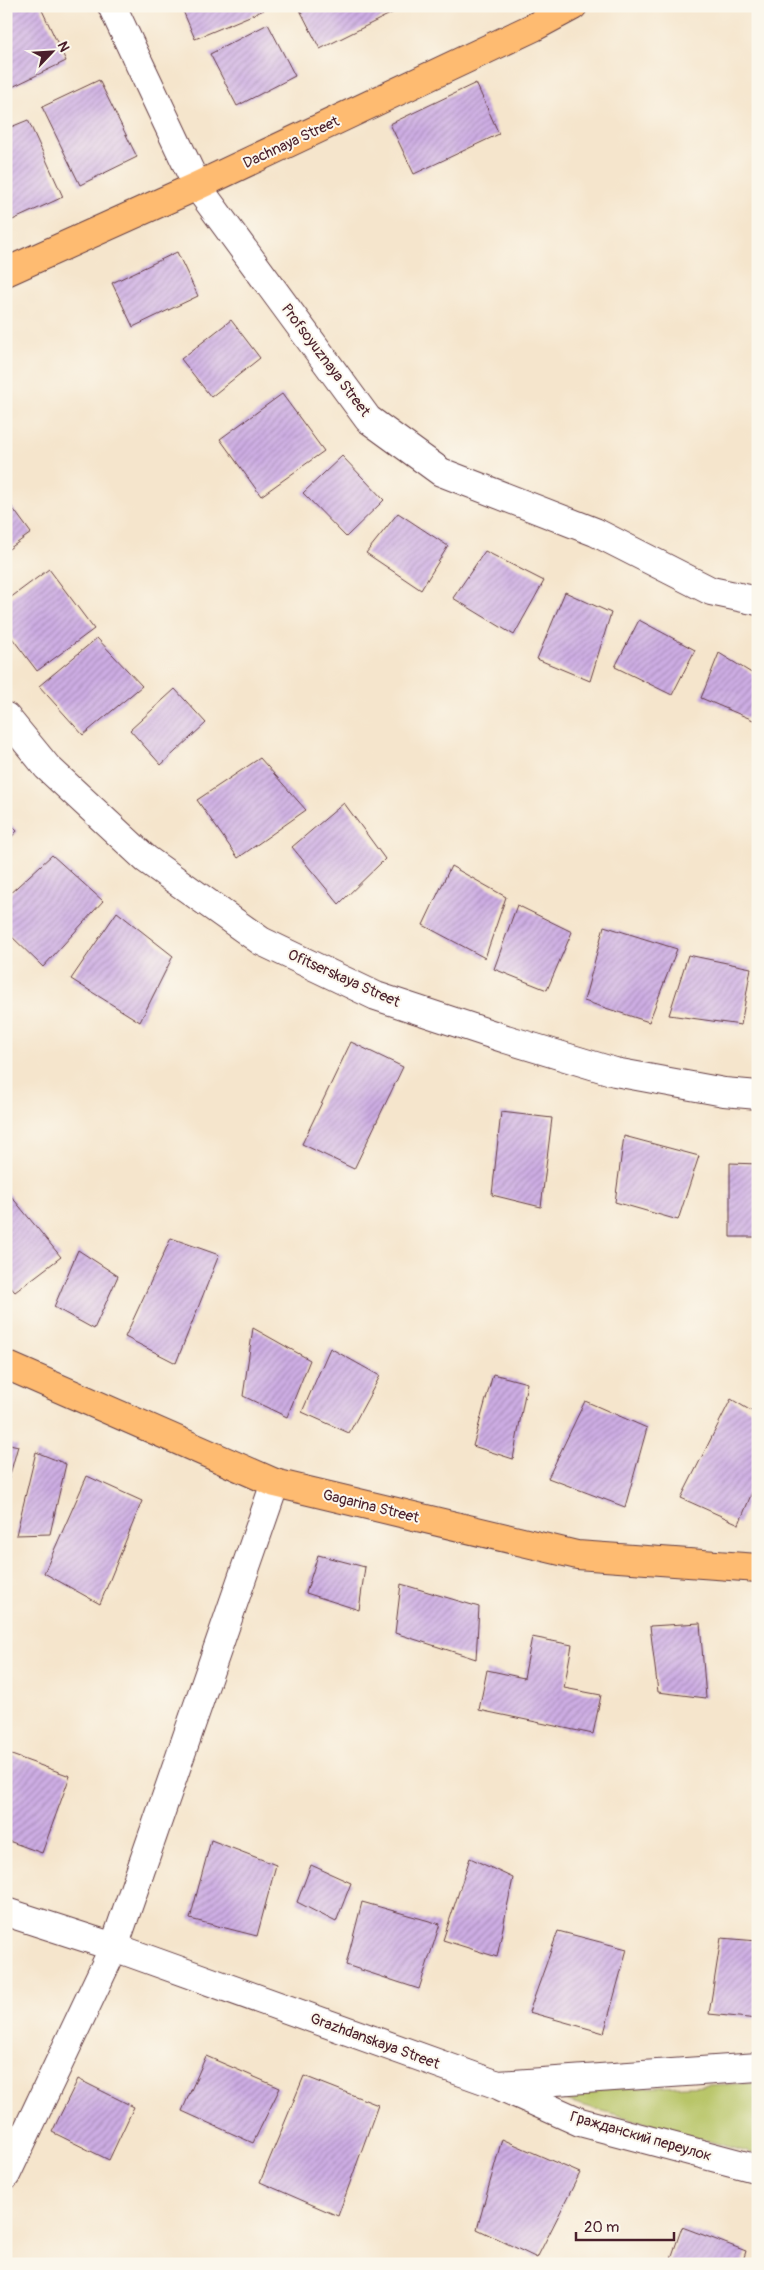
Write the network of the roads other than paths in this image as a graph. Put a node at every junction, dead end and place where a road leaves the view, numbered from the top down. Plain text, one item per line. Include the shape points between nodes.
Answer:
1 (112, 6) edge
2 (573, 6) edge
3 (197, 186) junction
4 (6, 272) edge
5 (758, 601) edge
6 (6, 717) edge
7 (758, 1095) edge
8 (6, 1365) edge
9 (275, 1483) junction
10 (758, 1568) edge
11 (6, 1912) edge
12 (114, 1947) junction
13 (758, 2067) edge
14 (498, 2085) junction
15 (758, 2169) edge
16 (6, 2175) edge

1 - 3 street, Profsoyuznaya Street
2 - 3 main road, Dachnaya Street
3 - 4 main road, Dachnaya Street
3 - 5 street, Profsoyuznaya Street via 368,419 441,472 596,532 711,591
6 - 7 street, Ofitserskaya Street via 47,767 146,858 261,941 376,996 506,1039 616,1072
8 - 9 main road, Gagarina Street
9 - 10 main road, Gagarina Street via 577,1555
9 - 12 street
11 - 12 street, Grazhdanskaya Street
12 - 14 street, Grazhdanskaya Street
12 - 16 street
13 - 14 street, Grazhdanskaya Street
14 - 15 street, Гражданский переулок via 580,2122

